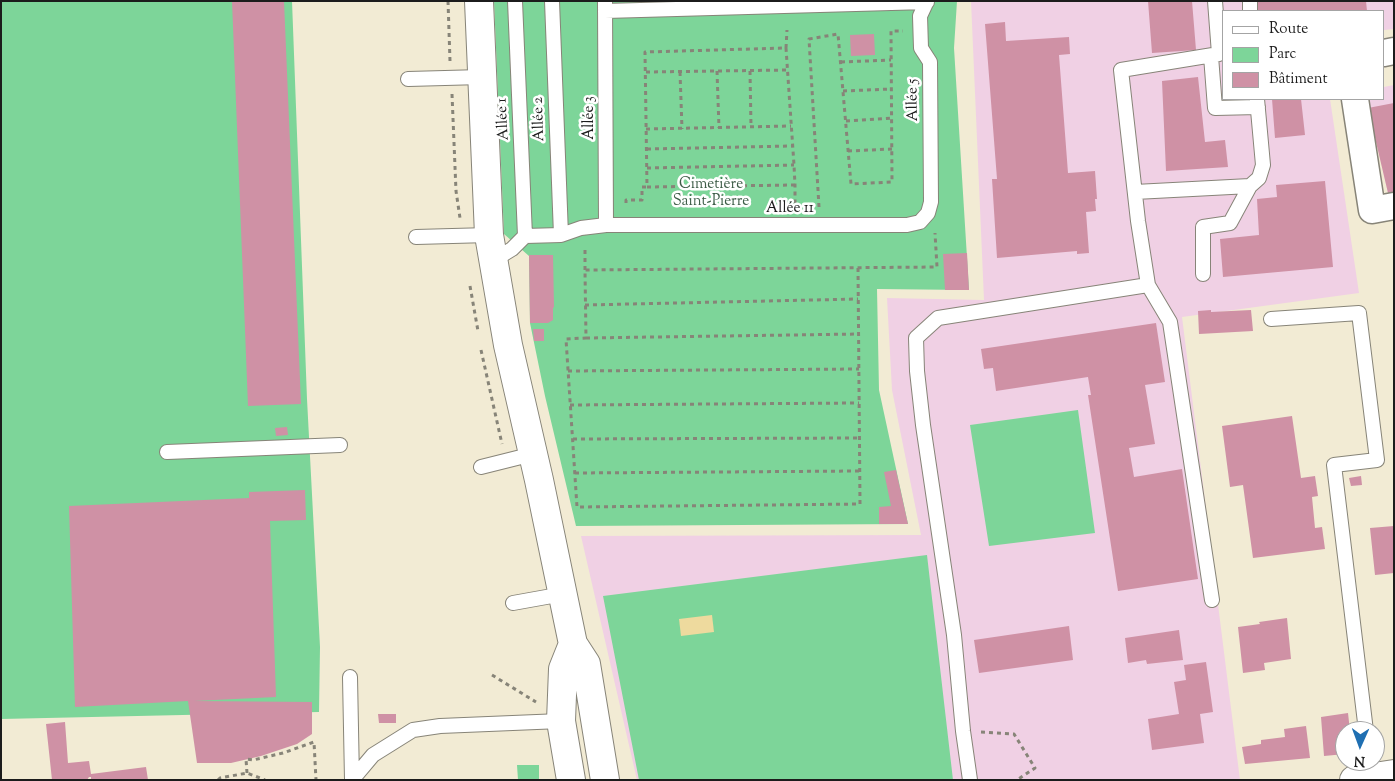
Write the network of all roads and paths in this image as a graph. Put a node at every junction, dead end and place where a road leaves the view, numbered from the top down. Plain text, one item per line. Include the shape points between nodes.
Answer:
1 (479, 1) edge
2 (515, 1) edge
3 (552, 1) edge
4 (1215, 1) edge
5 (927, 2) edge
6 (805, 3) edge
7 (605, 6) edge
8 (787, 30) dead end
9 (921, 30) junction
10 (786, 48) junction
11 (1211, 56) junction
12 (891, 60) junction
13 (841, 62) junction
14 (787, 70) junction
15 (717, 71) junction
16 (750, 71) junction
17 (646, 72) junction
18 (680, 72) junction
19 (482, 77) junction
20 (408, 79) dead end
21 (892, 89) junction
22 (843, 91) junction
23 (1355, 100) edge
24 (1258, 103) edge
25 (892, 118) junction
26 (846, 121) junction
27 (791, 126) junction
28 (751, 127) junction
29 (682, 128) junction
30 (719, 128) junction
31 (646, 129) junction
32 (792, 146) junction
33 (892, 149) junction
34 (647, 150) junction
35 (848, 151) junction
36 (794, 166) junction
37 (647, 168) junction
38 (1250, 186) junction
39 (647, 187) junction
40 (1135, 192) junction
41 (1394, 206) edge
42 (929, 209) junction
43 (606, 225) junction
44 (627, 225) junction
45 (820, 225) junction
46 (585, 228) junction
47 (561, 235) junction
48 (526, 236) junction
49 (416, 237) dead end
50 (492, 247) junction
51 (858, 268) junction
52 (585, 270) junction
53 (1203, 274) dead end
54 (1148, 285) junction
55 (858, 299) junction
56 (585, 305) junction
57 (1271, 318) dead end
58 (859, 334) junction
59 (586, 338) junction
60 (859, 369) junction
61 (568, 371) junction
62 (859, 403) junction
63 (570, 405) junction
64 (860, 438) junction
65 (573, 439) junction
66 (340, 445) dead end
67 (167, 452) dead end
68 (533, 454) junction
69 (481, 468) dead end
70 (860, 471) junction
71 (575, 473) junction
72 (563, 594) junction
73 (1212, 600) dead end
74 (513, 603) dead end
75 (573, 644) junction
76 (492, 674) dead end
77 (350, 677) dead end
78 (540, 704) dead end
79 (561, 721) junction
80 (1365, 721) edge
81 (963, 731) junction
82 (246, 773) junction
83 (218, 780) edge
84 (265, 780) edge
85 (316, 780) edge
86 (352, 780) edge
87 (570, 780) edge
88 (605, 780) edge
89 (970, 780) edge
90 (1018, 780) edge

1 - 19 main road
2 - 48 lane, Allée 1
3 - 47 lane, Allée 2
4 - 11 lane via 1219,54
5 - 6 lane
5 - 9 lane, Allée 5 via 920,16
6 - 7 lane
7 - 43 lane, Allée 3
8 - 10 path
9 - 12 path via 891,31
9 - 42 lane, Allée 5 via 921,48 930,62
10 - 14 path
10 - 17 path via 645,52
11 - 24 lane via 1215,108
11 - 40 lane via 1121,70
12 - 13 path
12 - 21 path
13 - 22 path
13 - 45 path via 838,34 809,39
14 - 16 path
14 - 27 path
15 - 16 path
15 - 18 path
15 - 30 path
16 - 28 path
17 - 18 path
17 - 31 path
18 - 29 path
19 - 20 lane
19 - 50 main road
21 - 22 path
21 - 25 path
22 - 26 path
23 - 41 street via 1372,210
24 - 38 lane via 1263,165 1259,178
25 - 26 path
25 - 33 path
26 - 35 path
27 - 28 path
27 - 32 path
28 - 30 path
29 - 30 path
29 - 31 path
31 - 34 path
32 - 34 path
32 - 36 path
33 - 35 path
33 - 35 path via 892,182 851,184
34 - 37 path
36 - 37 path
36 - 39 path via 795,185
37 - 39 path
38 - 40 lane
38 - 53 lane via 1230,223 1203,228
39 - 44 path via 642,187 642,200 626,200
40 - 54 lane
42 - 45 lane, Allée 11 via 920,222 907,225
42 - 51 path via 935,227 937,267
43 - 44 lane, Allée 11
43 - 46 lane, Allée 11
44 - 45 lane, Allée 11
46 - 47 lane, Allée 11
46 - 52 path
47 - 48 lane, Allée 11
48 - 50 lane via 512,249
49 - 50 lane
50 - 68 main road via 508,345
51 - 52 path
51 - 55 path
52 - 56 path
54 - 73 lane via 1170,322
54 - 81 lane via 938,318 916,338 923,426 954,635
55 - 56 path
55 - 58 path
56 - 59 path
57 - 80 lane via 1359,313 1377,460 1334,465
58 - 59 path
58 - 60 path
59 - 61 path via 566,339
60 - 61 path
60 - 62 path
61 - 63 path
62 - 63 path
62 - 64 path
63 - 65 path
64 - 65 path
64 - 70 path
65 - 71 path
66 - 67 lane
68 - 69 lane
68 - 72 main road
70 - 71 path
70 - 71 path via 860,504 587,506 577,506
72 - 74 lane
72 - 75 main road
75 - 79 main road via 563,669
75 - 88 main road via 586,664
76 - 78 path
77 - 86 lane
79 - 86 lane via 413,730 373,755
79 - 87 main road
81 - 89 lane
81 - 90 path via 1014,734 1035,768
82 - 83 path
82 - 84 path
82 - 85 path via 246,759 283,753 314,742

